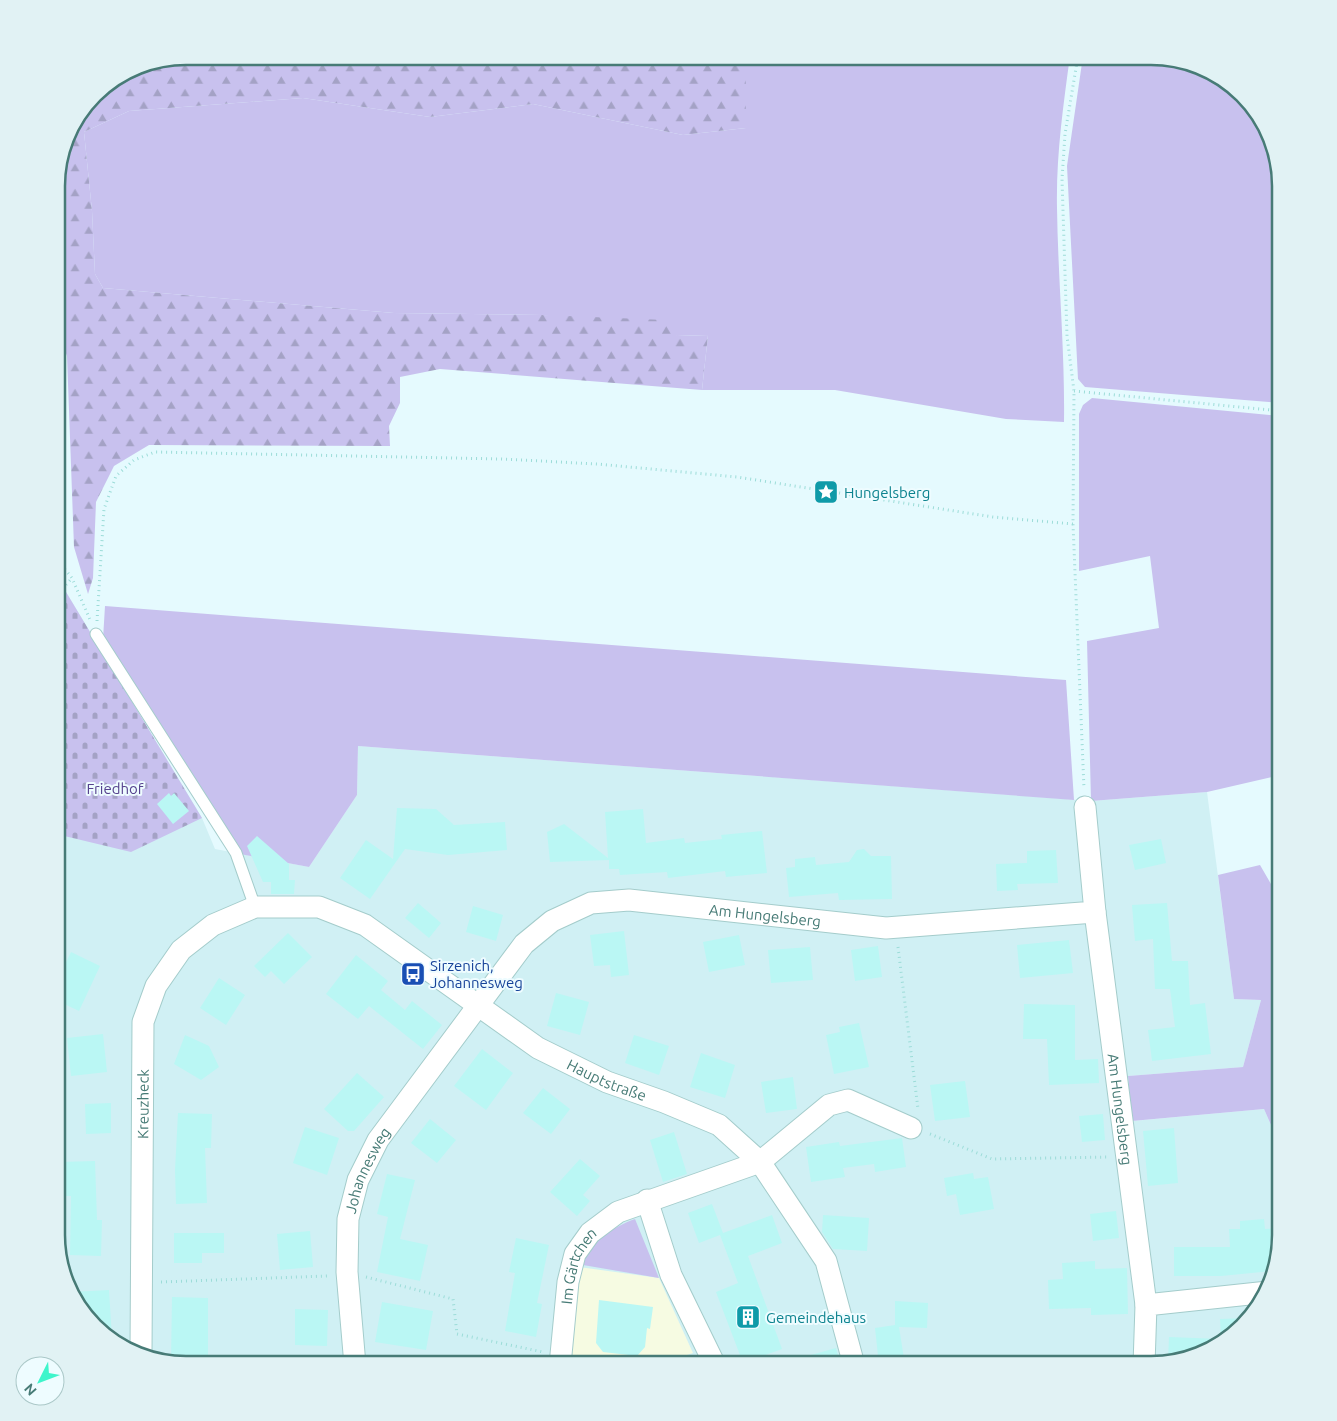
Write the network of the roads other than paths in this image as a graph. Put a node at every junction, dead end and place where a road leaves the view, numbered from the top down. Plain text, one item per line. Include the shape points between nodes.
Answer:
1 (96, 634) road end
2 (1085, 806) road end
3 (255, 907) junction
4 (1095, 912) junction
5 (478, 1007) junction
6 (917, 1123) road end
7 (760, 1162) junction
8 (647, 1200) junction
9 (1257, 1293) edge
10 (1146, 1305) junction
11 (141, 1347) edge
12 (354, 1356) edge
13 (560, 1356) edge
14 (711, 1356) edge
15 (852, 1356) edge
16 (1144, 1356) edge

1 - 3 lane via 236,853
2 - 4 street, Am Hungelsberg
3 - 5 street, Hauptstraße via 319,907 365,925
3 - 11 street, Kreuzheck via 213,925 181,950 156,986 143,1022
4 - 5 street, Am Hungelsberg via 896,927 629,900 591,903 552,921 524,944
4 - 10 street, Am Hungelsberg
5 - 7 street, Hauptstraße via 538,1048 598,1078 719,1125
5 - 12 street, Johannesweg via 378,1140 358,1180 348,1219 348,1274
6 - 7 street via 848,1100 829,1105
7 - 8 street, Im Gärtchen
7 - 15 street, Hauptstraße via 826,1260
8 - 13 street, Im Gärtchen via 618,1212 590,1233 575,1254 568,1282
8 - 14 street via 671,1275
9 - 10 street
10 - 16 street, Am Hungelsberg

